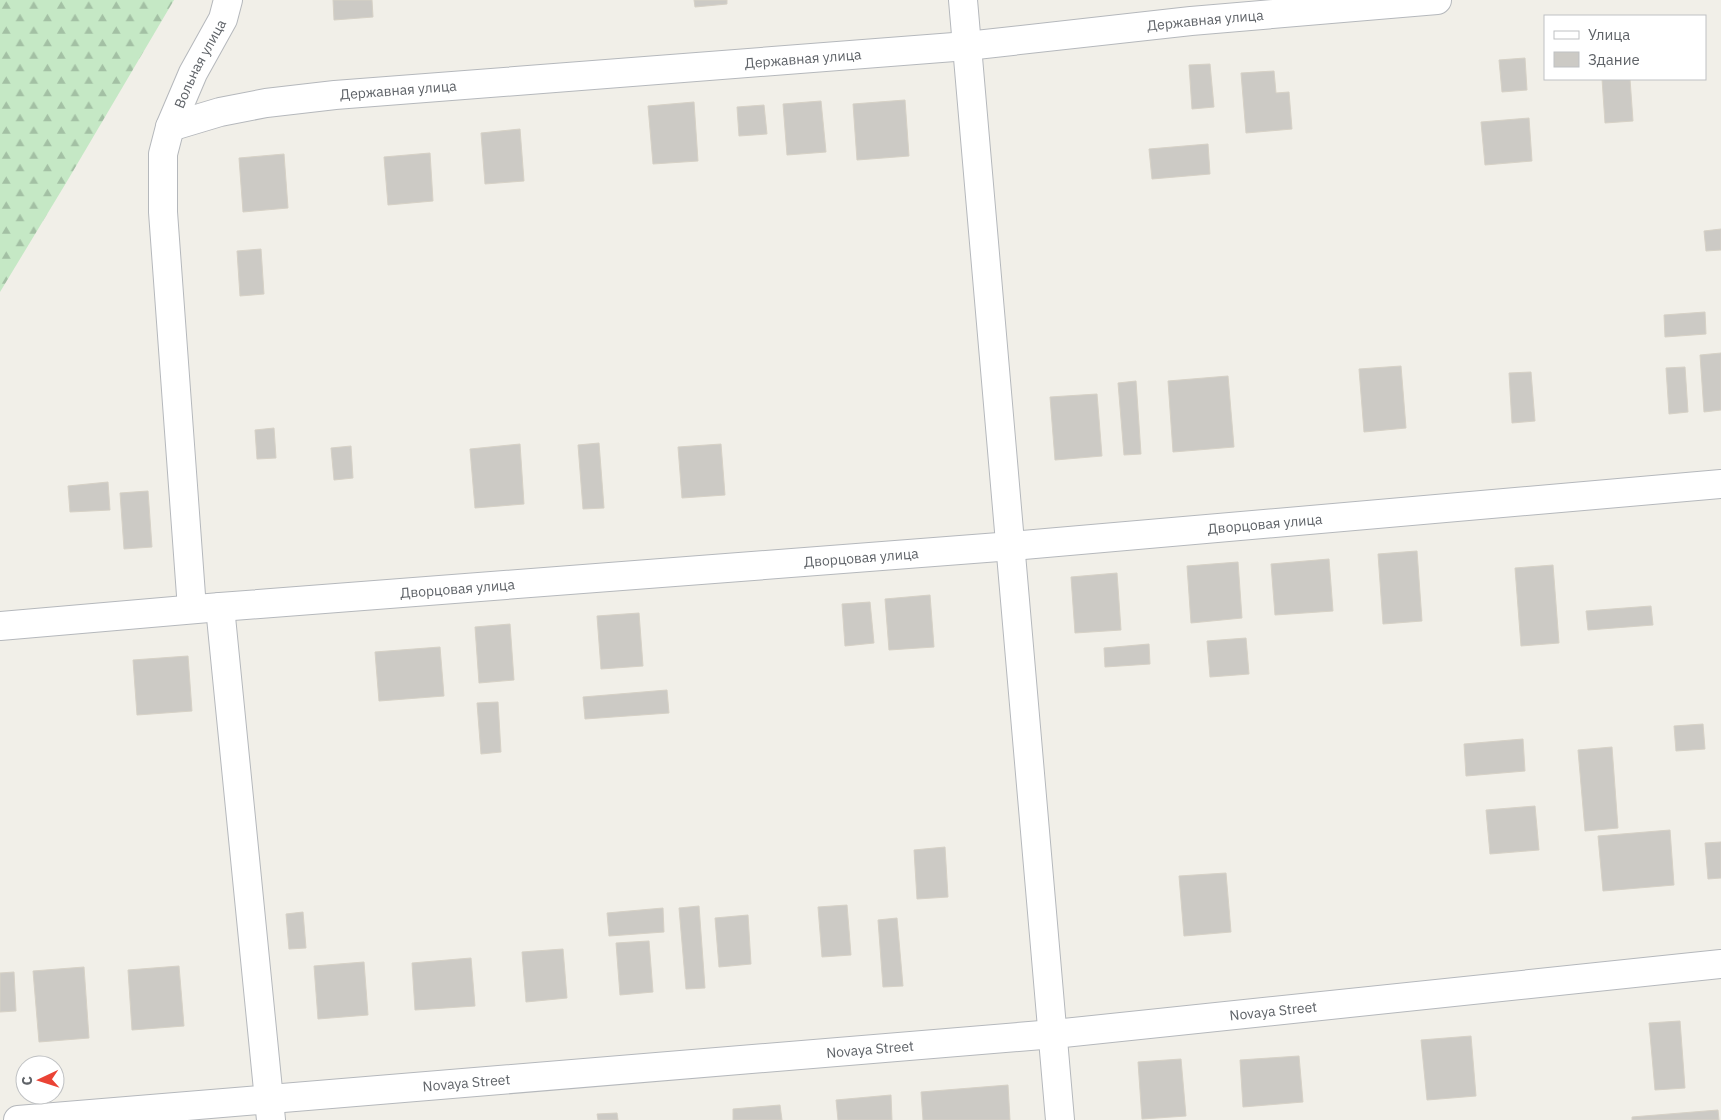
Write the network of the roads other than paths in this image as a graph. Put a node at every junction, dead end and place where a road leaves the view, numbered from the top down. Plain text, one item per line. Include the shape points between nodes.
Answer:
1 (228, 0) edge
2 (963, 0) edge
3 (1437, 0) edge
4 (967, 46) junction
5 (170, 127) junction
6 (1721, 484) edge
7 (1012, 546) junction
8 (220, 607) junction
9 (192, 609) junction
10 (0, 626) edge
11 (1721, 964) edge
12 (1054, 1034) junction
13 (269, 1110) edge
14 (18, 1120) edge
15 (1060, 1120) edge

1 - 5 street, Вольная улица via 223,19 193,73
2 - 4 street
3 - 4 street, Державная улица via 1191,21
4 - 5 street, Державная улица via 335,95 266,103
4 - 7 street
5 - 9 street, Вольная улица via 163,154 163,212
6 - 7 street, Дворцовая улица
7 - 8 street, Дворцовая улица
7 - 12 street
8 - 9 street, Дворцовая улица
8 - 13 street
9 - 10 street, Дворцовая улица
11 - 12 street, Novaya Street
12 - 13 street, Novaya Street
12 - 15 street
13 - 14 street, Novaya Street

